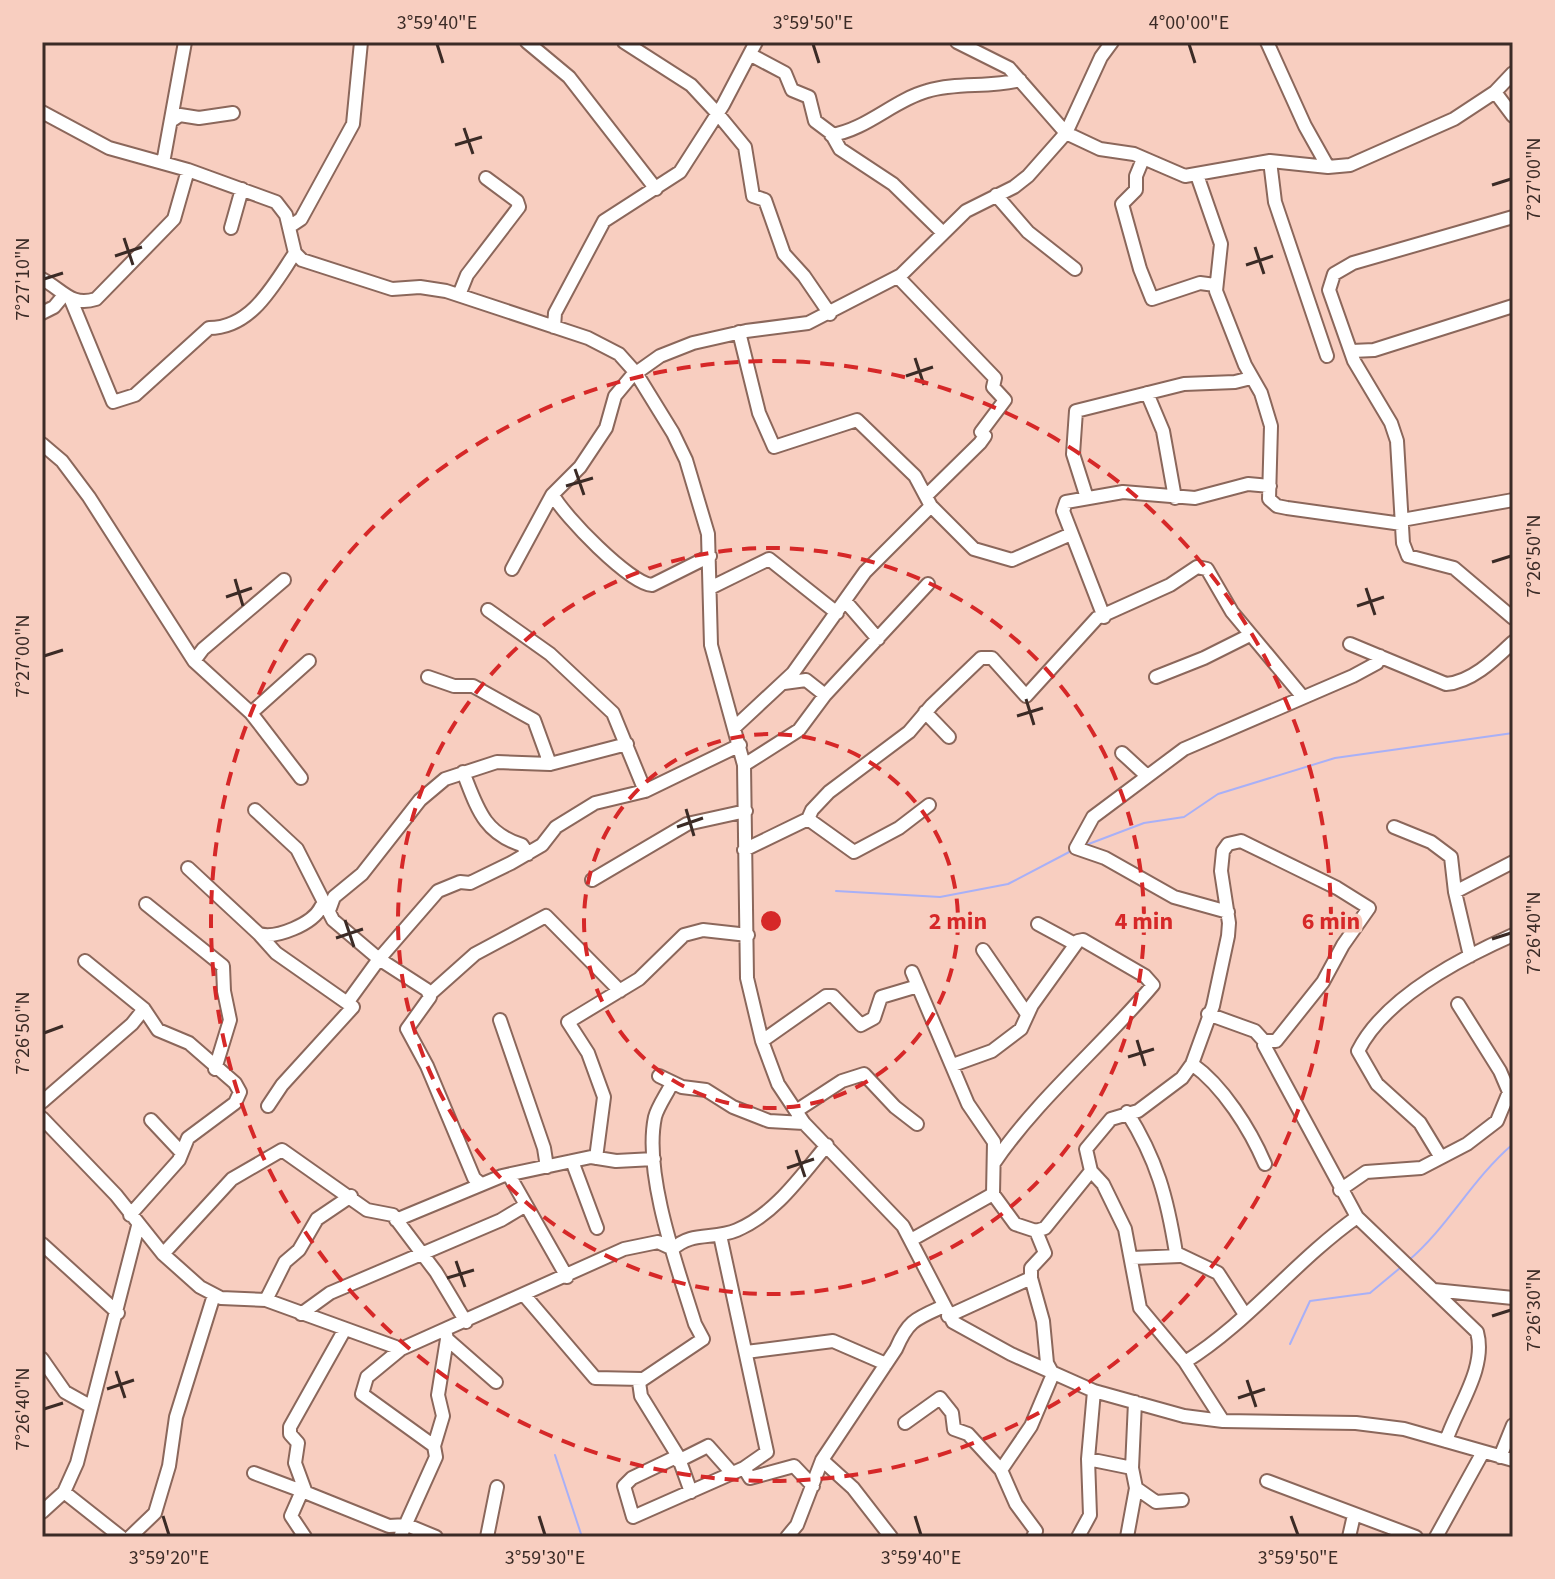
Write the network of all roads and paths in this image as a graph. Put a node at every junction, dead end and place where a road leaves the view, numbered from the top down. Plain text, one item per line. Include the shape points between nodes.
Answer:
1 (185, 42) edge
2 (361, 42) edge
3 (527, 42) edge
4 (624, 42) edge
5 (756, 42) edge
6 (957, 42) edge
7 (1112, 42) edge
8 (1267, 42) edge
9 (751, 55) junction
10 (1513, 73) edge
11 (1020, 80) junction
12 (1495, 92) junction
13 (42, 112) edge
14 (233, 113) dead end
15 (717, 113) junction
16 (1513, 116) edge
17 (171, 121) junction
18 (1066, 133) junction
19 (831, 135) junction
20 (1143, 159) junction
21 (1270, 161) junction
22 (163, 163) junction
23 (1328, 167) junction
24 (188, 170) junction
25 (1197, 175) junction
26 (486, 178) dead end
27 (242, 189) junction
28 (656, 189) junction
29 (996, 195) junction
30 (1513, 217) edge
31 (289, 227) junction
32 (231, 228) dead end
33 (942, 232) junction
34 (295, 253) junction
35 (1075, 269) dead end
36 (898, 277) junction
37 (42, 279) edge
38 (1215, 285) junction
39 (459, 295) junction
40 (67, 297) junction
41 (1513, 306) edge
42 (42, 313) edge
43 (830, 314) junction
44 (554, 327) junction
45 (739, 332) junction
46 (1352, 351) junction
47 (1327, 356) dead end
48 (635, 372) junction
49 (1251, 378) junction
50 (1147, 393) junction
51 (42, 444) edge
52 (1270, 486) junction
53 (553, 495) junction
54 (1087, 498) junction
55 (1175, 498) junction
56 (1513, 500) edge
57 (929, 501) junction
58 (1402, 522) junction
59 (1071, 534) junction
60 (710, 556) junction
61 (512, 569) dead end
62 (284, 580) dead end
63 (928, 584) dead end
64 (710, 588) junction
65 (846, 602) junction
66 (488, 610) dead end
67 (837, 613) junction
68 (1104, 617) junction
69 (1513, 618) edge
70 (1250, 635) junction
71 (878, 639) junction
72 (1513, 642) edge
73 (1350, 644) dead end
74 (1380, 656) junction
75 (194, 661) junction
76 (309, 661) dead end
77 (428, 677) dead end
78 (1156, 677) dead end
79 (784, 683) junction
80 (825, 695) junction
81 (1302, 696) junction
82 (925, 712) junction
83 (251, 713) junction
84 (735, 727) junction
85 (949, 737) dead end
86 (627, 744) junction
87 (740, 745) junction
88 (1122, 753) dead end
89 (550, 764) junction
90 (744, 765) junction
91 (463, 772) junction
92 (1146, 775) junction
93 (301, 778) dead end
94 (645, 791) junction
95 (929, 805) dead end
96 (255, 810) dead end
97 (746, 811) junction
98 (808, 819) junction
99 (1394, 827) dead end
100 (744, 850) junction
101 (528, 854) junction
102 (1513, 862) edge
103 (188, 868) dead end
104 (592, 880) dead end
105 (1455, 892) junction
106 (146, 904) dead end
107 (330, 908) junction
108 (1228, 912) junction
109 (1038, 924) dead end
110 (259, 934) junction
111 (748, 935) junction
112 (1513, 935) edge
113 (1075, 944) junction
114 (983, 950) dead end
115 (1470, 956) junction
116 (379, 959) junction
117 (85, 961) dead end
118 (912, 972) dead end
119 (918, 986) junction
120 (620, 991) junction
121 (429, 995) junction
122 (347, 1003) junction
123 (1458, 1004) dead end
124 (144, 1009) junction
125 (1027, 1014) junction
126 (1208, 1014) junction
127 (500, 1020) dead end
128 (762, 1041) junction
129 (1264, 1041) junction
130 (1192, 1064) junction
131 (953, 1065) junction
132 (215, 1069) junction
133 (659, 1076) dead end
134 (672, 1083) junction
135 (42, 1102) edge
136 (268, 1106) dead end
137 (796, 1111) junction
138 (1127, 1112) junction
139 (42, 1118) edge
140 (151, 1120) dead end
141 (804, 1123) junction
142 (917, 1124) dead end
143 (827, 1145) junction
144 (181, 1152) junction
145 (1440, 1156) junction
146 (596, 1158) junction
147 (654, 1159) junction
148 (572, 1161) junction
149 (994, 1163) junction
150 (1265, 1164) dead end
151 (547, 1167) junction
152 (1091, 1171) junction
153 (509, 1175) junction
154 (481, 1184) junction
155 (1340, 1190) junction
156 (993, 1194) junction
157 (351, 1196) junction
158 (526, 1205) junction
159 (1357, 1217) junction
160 (134, 1220) junction
161 (396, 1220) junction
162 (597, 1228) dead end
163 (1036, 1231) junction
164 (720, 1235) junction
165 (911, 1240) junction
166 (42, 1244) edge
167 (673, 1249) junction
168 (421, 1252) junction
169 (163, 1254) junction
170 (1180, 1256) junction
171 (1132, 1258) junction
172 (567, 1277) junction
173 (1031, 1278) junction
174 (1434, 1290) junction
175 (214, 1295) junction
176 (525, 1296) junction
177 (1513, 1298) edge
178 (266, 1300) junction
179 (945, 1311) junction
180 (118, 1313) junction
181 (1244, 1313) junction
182 (301, 1314) junction
183 (466, 1322) junction
184 (345, 1329) junction
185 (446, 1335) junction
186 (401, 1349) junction
187 (746, 1352) junction
188 (42, 1359) edge
189 (1185, 1362) junction
190 (886, 1364) junction
191 (1053, 1374) junction
192 (642, 1379) junction
193 (496, 1382) dead end
194 (1094, 1391) junction
195 (1135, 1402) junction
196 (90, 1406) junction
197 (1223, 1421) junction
198 (905, 1423) dead end
199 (1513, 1425) edge
200 (1446, 1441) junction
201 (434, 1446) junction
202 (1483, 1452) junction
203 (678, 1458) junction
204 (1507, 1458) edge
205 (1088, 1459) junction
206 (822, 1460) junction
207 (1132, 1468) junction
208 (1001, 1470) junction
209 (738, 1471) junction
210 (254, 1473) dead end
211 (1267, 1481) dead end
212 (813, 1486) junction
213 (497, 1487) dead end
214 (1136, 1488) junction
215 (64, 1492) junction
216 (304, 1492) junction
217 (691, 1492) junction
218 (1182, 1500) dead end
219 (42, 1512) edge
220 (1354, 1515) junction
221 (404, 1531) edge
222 (1038, 1535) edge
223 (791, 1536) edge
224 (121, 1537) edge
225 (130, 1537) edge
226 (305, 1537) edge
227 (436, 1537) edge
228 (487, 1537) edge
229 (891, 1537) edge
230 (1078, 1537) edge
231 (1127, 1537) edge
232 (1349, 1537) edge
233 (1416, 1537) edge
234 (1436, 1537) edge

1 - 17 street
2 - 31 street via 353,124 301,219
3 - 28 street via 569,77
4 - 15 street via 691,85
5 - 9 street
6 - 11 street via 1004,64
7 - 18 street
8 - 23 street
9 - 15 street
9 - 19 street via 785,73 792,90 809,97 815,121
10 - 12 street
11 - 18 street
11 - 19 street via 931,90
12 - 16 street
12 - 23 street via 1454,119 1350,165
13 - 22 street via 109,148
14 - 17 street via 180,115
15 - 28 street via 680,172
15 - 43 street via 745,147 751,191 765,200 784,254
17 - 22 street
18 - 20 street via 1100,149
18 - 29 street via 1022,182
19 - 33 street via 841,150 893,184
20 - 25 street via 1173,173
20 - 38 street via 1136,190 1122,204 1152,299 1200,283
21 - 23 street
21 - 25 street
21 - 47 street via 1275,202
22 - 24 street
24 - 27 street
24 - 40 street via 171,224 104,293 87,302
25 - 38 street via 1221,244
26 - 39 street via 519,207 467,275
27 - 31 street via 276,202
27 - 32 street
28 - 44 street via 604,221 555,313
29 - 33 street
29 - 35 street via 1028,232
30 - 46 street via 1372,256 1334,274 1329,290
31 - 34 street
33 - 36 street
34 - 39 street via 367,283
34 - 40 street via 251,313 221,328 209,328 135,395 113,402
36 - 43 street
36 - 57 street via 995,378 993,387 1005,400 981,432 985,436 980,443
37 - 40 street
38 - 49 street
39 - 44 street
40 - 42 street
41 - 46 street via 1374,350
43 - 45 street via 795,326
44 - 48 street via 619,354
45 - 48 street via 675,349
45 - 57 street via 770,444 857,420 915,476
46 - 58 street via 1394,432
48 - 53 street via 615,396 606,428 580,467
48 - 60 street via 686,460
49 - 50 street
49 - 52 street via 1271,426
50 - 54 street via 1076,411 1073,454
50 - 55 street via 1163,431
51 - 75 street via 89,497
52 - 55 street via 1248,484
52 - 58 street via 1269,499 1277,506
53 - 60 street via 564,514 644,585
53 - 61 street
54 - 55 street via 1123,492
54 - 59 street via 1072,498 1064,506
56 - 58 street
57 - 59 street via 974,549 1002,560
57 - 65 street via 865,572
58 - 69 street via 1408,556 1454,568
59 - 68 street
60 - 64 street
62 - 75 street
63 - 71 street
64 - 67 street via 769,559
64 - 84 street via 711,645
65 - 67 street
65 - 71 street
66 - 86 street via 550,654 613,713
67 - 79 street
68 - 70 street via 1202,566
68 - 82 street via 1097,618 1026,696 986,656
70 - 78 street
70 - 81 street
71 - 80 street
72 - 74 street via 1487,666 1446,684
73 - 74 street
74 - 81 street via 1353,676
75 - 83 street
76 - 83 street
77 - 89 street via 473,686 534,720
79 - 80 street via 806,680
79 - 84 street
80 - 90 street via 799,730
81 - 92 street via 1184,749
82 - 85 street
82 - 98 street via 904,736 829,792
83 - 93 street
84 - 87 street
86 - 89 street
86 - 94 street
87 - 90 street
87 - 94 street
88 - 92 street
89 - 91 street via 497,762
90 - 97 street
91 - 101 street via 480,814 495,833 522,845
91 - 107 street via 420,800
92 - 108 street via 1093,817 1076,848 1105,858 1174,897
94 - 101 street via 595,803 556,827
95 - 98 street via 854,852
96 - 107 street via 297,849
97 - 100 street
97 - 104 street via 687,824
98 - 100 street
99 - 105 street via 1444,849 1451,857
100 - 111 street
101 - 116 street via 486,877 438,891
102 - 105 street
103 - 110 street
105 - 115 street
106 - 132 street via 223,966 230,1020
107 - 110 street via 321,907 298,928
107 - 116 street via 333,920
108 - 126 street via 1228,936
108 - 129 street via 1222,857 1228,844 1241,841 1369,908 1323,982 1276,1041
109 - 113 street
110 - 122 street via 276,953
111 - 120 street via 703,930 684,935
111 - 128 street via 747,978
112 - 115 street
113 - 125 street
113 - 149 street via 1083,940 1153,985 1036,1107
114 - 125 street
115 - 145 street via 1429,978 1358,1051 1377,1084 1420,1123
116 - 121 street via 424,986
116 - 122 street
117 - 124 street
118 - 119 street
119 - 128 street via 881,997 874,1018 861,1025 833,996 826,996
119 - 131 street
120 - 121 street via 546,916 475,954
120 - 146 street via 568,1022 591,1059 604,1097
121 - 154 street via 407,1029
122 - 136 street via 353,1007
123 - 145 street via 1509,1092 1497,1121
124 - 132 street via 158,1030 189,1043
124 - 135 street
125 - 131 street via 1021,1029 992,1051
126 - 129 street via 1255,1031
126 - 130 street
127 - 151 street
128 - 137 street via 778,1084
129 - 155 street
130 - 138 street via 1138,1111
130 - 150 street via 1222,1093
131 - 149 street via 968,1104 994,1142
132 - 144 street via 235,1083 240,1095 188,1138
133 - 134 street
134 - 141 street via 706,1090 769,1121
134 - 147 street via 655,1117
137 - 141 street
137 - 142 street via 842,1081 864,1074
138 - 152 street via 1111,1119 1086,1149
138 - 170 street via 1150,1150
139 - 160 street
140 - 144 street
141 - 143 street
143 - 164 street via 777,1202 754,1221
143 - 165 street
144 - 160 street
145 - 155 street via 1414,1170 1366,1172
146 - 147 street
146 - 148 street
147 - 167 street via 661,1216
148 - 151 street
148 - 162 street
149 - 156 street
151 - 153 street
152 - 163 street via 1045,1228
152 - 171 street via 1125,1229
153 - 154 street
153 - 158 street
154 - 161 street
155 - 159 street
156 - 163 street via 1015,1224
156 - 165 street
157 - 161 street via 367,1210
157 - 169 street via 288,1153 276,1152 232,1179
157 - 178 street via 322,1212 299,1250 285,1262
158 - 168 street
158 - 172 street
159 - 174 street
159 - 181 street
160 - 169 street
160 - 180 street
161 - 168 street
163 - 173 street via 1045,1253 1031,1268
164 - 167 street via 684,1238
164 - 187 street
165 - 179 street
166 - 180 street
167 - 172 street via 658,1242 624,1249
167 - 192 street via 703,1339
168 - 182 street via 330,1293
168 - 183 street
169 - 175 street
170 - 171 street
170 - 181 street via 1218,1273
171 - 189 street via 1140,1308
172 - 176 street
173 - 179 street
173 - 191 street
174 - 177 street
174 - 200 street via 1468,1321 1480,1345 1477,1367
175 - 178 street
175 - 225 street via 176,1417 155,1513
176 - 183 street
176 - 192 street via 595,1378
178 - 182 street
179 - 190 street via 912,1321
179 - 191 street via 957,1326
180 - 196 street
181 - 189 street via 1217,1342
182 - 184 street
183 - 185 street
184 - 186 street
184 - 216 street via 290,1427 298,1443 295,1463
185 - 186 street
185 - 193 street
185 - 201 street via 438,1395 442,1422
186 - 201 street via 367,1377 362,1394
187 - 190 street via 833,1341
187 - 209 street via 767,1452
188 - 196 street via 65,1392
189 - 197 street
190 - 206 street
191 - 194 street
191 - 208 street via 1031,1426
192 - 203 street via 641,1396
194 - 195 street
194 - 205 street
195 - 197 street
195 - 207 street
196 - 215 street via 77,1463
197 - 200 street via 1356,1423
198 - 208 street via 940,1398 952,1413 954,1429 968,1434
199 - 204 street
200 - 202 street
201 - 221 street via 436,1457
202 - 204 street
202 - 234 street
203 - 209 street via 708,1446
203 - 217 street
203 - 217 street via 632,1478 623,1491 633,1517
205 - 207 street
205 - 230 street via 1090,1515
206 - 212 street
206 - 229 street via 853,1488
207 - 214 street
208 - 222 street
209 - 212 street via 750,1478 794,1466
209 - 217 street
210 - 216 street
211 - 220 street
212 - 223 street
213 - 228 street
214 - 218 street via 1156,1502
214 - 231 street
215 - 219 street
215 - 224 street
216 - 221 street
216 - 226 street via 291,1516
220 - 232 street
220 - 233 street
221 - 227 street

